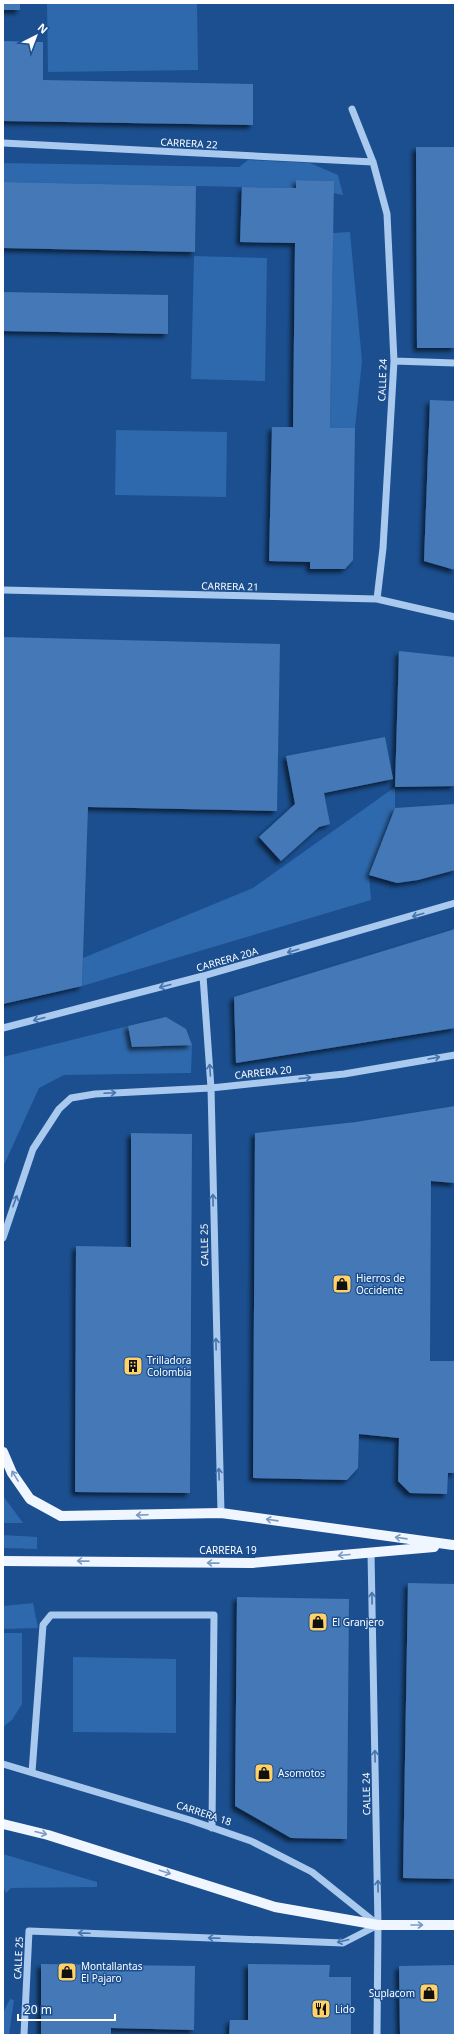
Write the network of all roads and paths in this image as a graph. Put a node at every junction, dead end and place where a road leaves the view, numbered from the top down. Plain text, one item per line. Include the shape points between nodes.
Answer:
1 (352, 109) dead end
2 (3, 143) edge
3 (373, 162) junction
4 (394, 361) junction
5 (455, 363) edge
6 (3, 590) edge
7 (377, 599) junction
8 (455, 617) edge
9 (455, 904) edge
10 (203, 976) junction
11 (3, 1028) edge
12 (455, 1055) edge
13 (211, 1088) junction
14 (3, 1238) edge
15 (3, 1452) edge
16 (221, 1513) junction
17 (454, 1545) edge
18 (371, 1553) junction
19 (3, 1561) edge
20 (3, 1764) edge
21 (32, 1772) junction
22 (3, 1824) edge
23 (212, 1828) junction
24 (378, 1925) junction
25 (455, 1925) edge
26 (24, 2035) edge
27 (377, 2035) edge

1 - 3 street, CALLE 24
2 - 3 street, CARRERA 22
3 - 4 street, CALLE 24 via 387,214
4 - 5 street
4 - 7 street, CALLE 24 via 383,548
6 - 7 street, CARRERA 21
7 - 8 street, CARRERA 21
9 -> 10 street, CARRERA 20A
10 -> 11 street, CARRERA 20A
13 -> 10 street, CALLE 25
13 -> 12 street, CARRERA 20 via 344,1074
14 -> 13 street, CARRERA 20 via 33,1149 59,1109 71,1098 95,1094
16 -> 13 street, CALLE 25
16 -> 15 main road via 61,1516 30,1499 12,1473
17 -> 16 main road
17 - 18 main road, CARRERA 19
18 -> 19 main road, CARRERA 19 via 252,1563
24 -> 18 street, CALLE 24
20 - 21 street, CARRERA 18
21 - 23 street, CARRERA 18
21 - 23 street via 43,1625 51,1615 214,1615
22 -> 24 main road via 48,1835 275,1907
23 - 24 street, CARRERA 18 via 251,1841 312,1872
24 -> 25 main road
24 -> 26 street, CALLE 25 via 343,1943 29,1931
24 - 27 street, CALLE 24

